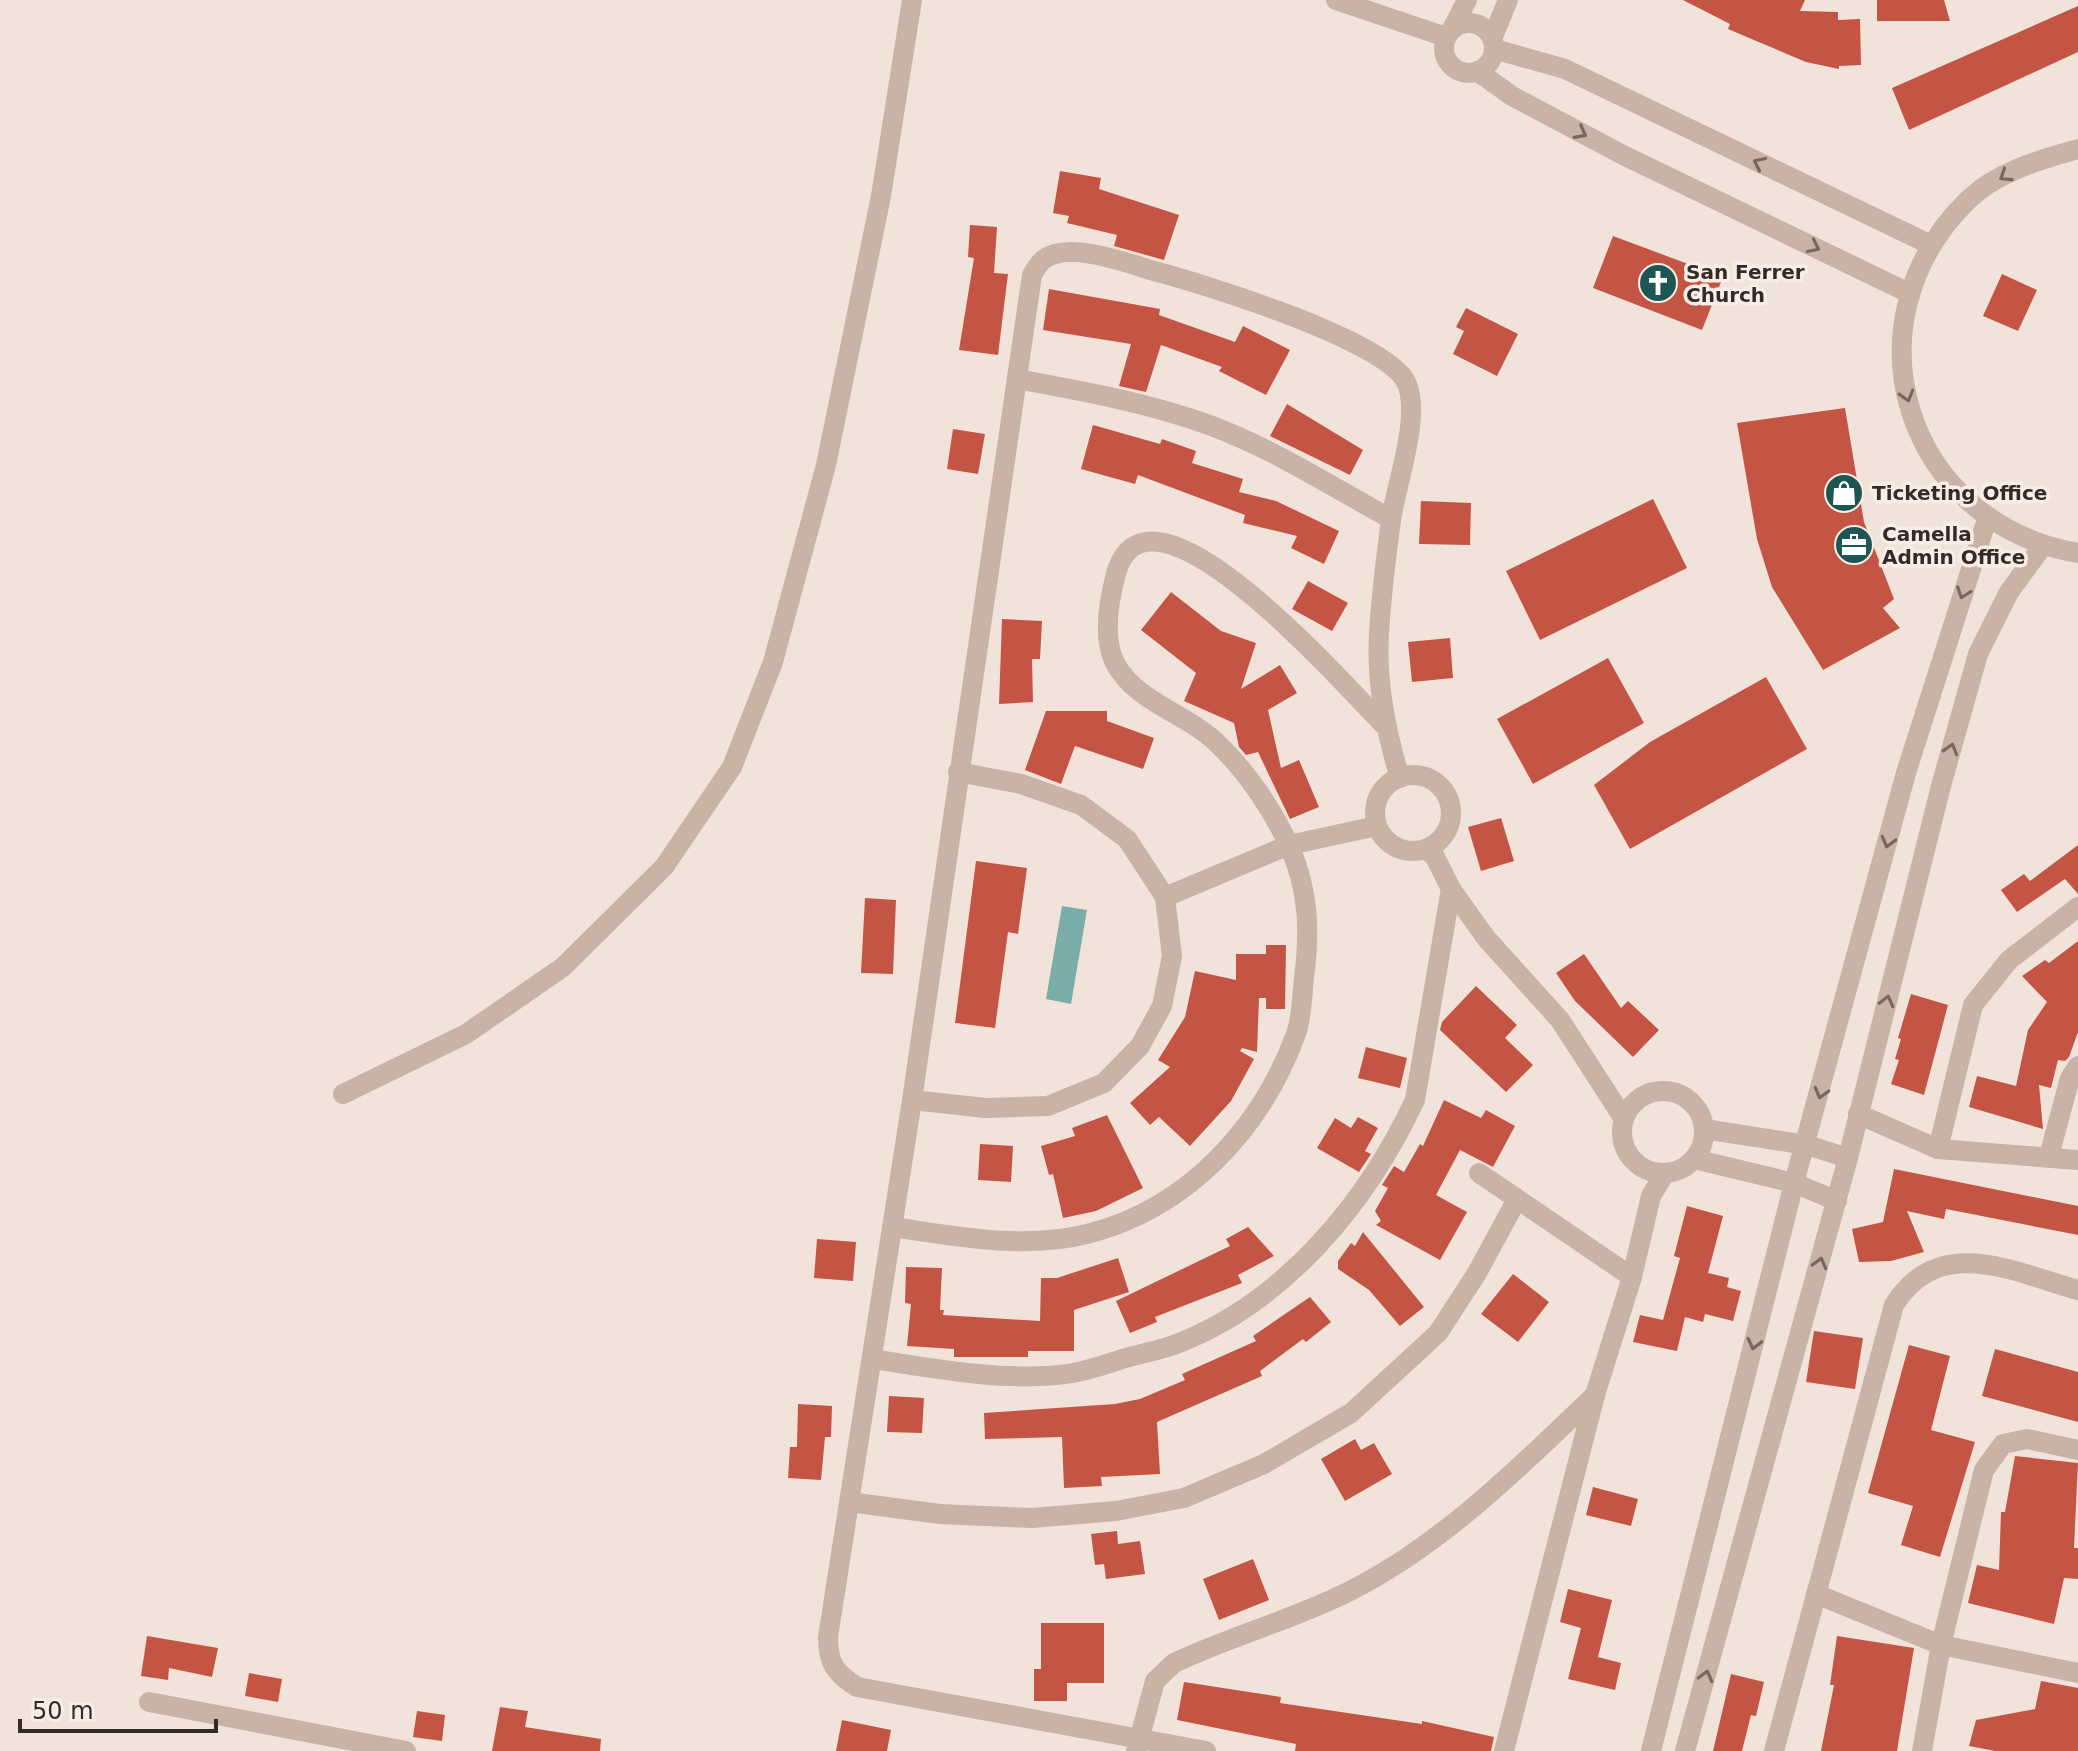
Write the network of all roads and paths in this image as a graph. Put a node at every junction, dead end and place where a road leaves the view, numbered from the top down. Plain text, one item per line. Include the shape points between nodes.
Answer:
1 (912, 0) edge
2 (1336, 0) edge
3 (1467, 0) edge
4 (1508, 0) edge
5 (1449, 33) junction
6 (1493, 44) junction
7 (1477, 71) junction
8 (2078, 149) edge
9 (1931, 245) junction
10 (1909, 293) junction
11 (1017, 379) junction
12 (1391, 519) junction
13 (1987, 519) junction
14 (2042, 547) junction
15 (2078, 553) edge
16 (1385, 726) junction
17 (958, 772) junction
18 (1400, 778) junction
19 (1377, 826) junction
20 (1289, 845) junction
21 (1426, 849) junction
22 (1451, 889) junction
23 (1165, 897) junction
24 (2078, 907) edge
25 (2078, 1066) edge
26 (343, 1094) dead end
27 (912, 1100) junction
28 (1858, 1114) junction
29 (1624, 1119) junction
30 (1704, 1129) junction
31 (1807, 1145) junction
32 (1938, 1149) junction
33 (2049, 1156) junction
34 (1848, 1158) junction
35 (1694, 1159) junction
36 (2078, 1160) edge
37 (1479, 1173) dead end
38 (1665, 1173) junction
39 (1794, 1183) junction
40 (1516, 1201) junction
41 (1837, 1201) junction
42 (892, 1227) junction
43 (1632, 1277) junction
44 (2078, 1290) edge
45 (873, 1359) junction
46 (1595, 1395) junction
47 (2078, 1450) edge
48 (849, 1502) junction
49 (1816, 1594) junction
50 (1941, 1645) junction
51 (2078, 1673) edge
52 (149, 1702) dead end
53 (1138, 1745) edge
54 (406, 1751) edge
55 (1206, 1751) edge
56 (1504, 1751) edge
57 (1651, 1751) edge
58 (1685, 1751) edge
59 (1774, 1751) edge
60 (1922, 1751) edge

1 - 26 street via 881,196 826,465 773,662 732,767 664,867 563,967 466,1034
2 - 5 street
3 - 5 street
4 - 6 street
5 - 6 street via 1470,23 1487,31
5 - 7 street via 1445,56 1450,64
6 - 7 street via 1491,58
9 -> 6 street via 1565,69
7 -> 10 street via 1512,96 1623,155
8 -> 9 street via 2021,165 1970,198
9 - 10 street
10 -> 13 street via 1901,335 1902,378 1917,432 1946,480
11 - 12 street via 1112,396 1213,427
11 - 12 street via 1032,275 1043,259 1062,253 1090,253 1204,284 1287,315 1390,362 1406,383 1408,431
11 - 17 street
12 - 16 street via 1379,637
13 - 14 street
13 -> 31 street via 1906,773
14 - 15 street
28 -> 14 street via 1978,654 2009,592
16 - 18 street
16 - 20 street via 1235,579 1185,549 1155,539 1124,551 1109,599 1114,662 1131,684 1218,743 1260,795
17 - 23 street via 1021,784 1081,805 1127,839
17 - 27 street
18 - 19 street via 1379,797
18 - 21 street via 1429,779 1449,800 1448,830
19 - 20 street
19 - 21 street via 1397,847
20 - 23 street
20 - 42 street via 1307,902 1308,947 1297,1032 1255,1117 1211,1167 1147,1213 1087,1234 1043,1242
21 - 22 street
22 - 29 street via 1486,938 1560,1020
22 - 45 street via 1415,1100 1401,1130 1324,1241 1253,1303 1179,1343 1072,1373 973,1374
23 - 27 street via 1172,956 1162,1006 1140,1046 1104,1083 1048,1106 986,1108
24 - 32 street via 2009,960 1973,1005
25 - 33 street
27 - 42 street
28 - 32 street
28 - 34 street
29 - 30 street via 1641,1097 1668,1092 1693,1104
29 - 38 street via 1623,1145 1630,1157 1652,1172
30 - 31 street
30 - 35 street
31 - 34 street
31 - 39 street
32 - 33 street
33 - 36 street
34 - 41 street
35 - 38 street
35 - 39 street
37 - 40 street
38 - 43 street via 1651,1196
39 - 41 street
39 -> 57 street
40 - 43 street
40 - 48 street via 1438,1333 1351,1413 1264,1464 1184,1498 1102,1512 1016,1518
58 -> 41 street
42 - 45 street
43 - 46 street
44 - 49 street via 1971,1261 1933,1267 1905,1287 1894,1305
45 - 48 street
46 - 53 street via 1521,1466 1409,1554 1350,1591 1174,1663 1155,1681
46 - 56 street
47 - 50 street via 2027,1439 2003,1444 1993,1453 1984,1470
48 - 53 street via 828,1637 828,1658 838,1674 857,1687
49 - 50 street
49 - 59 street
50 - 51 street
50 - 60 street
52 - 54 street
53 - 55 street

